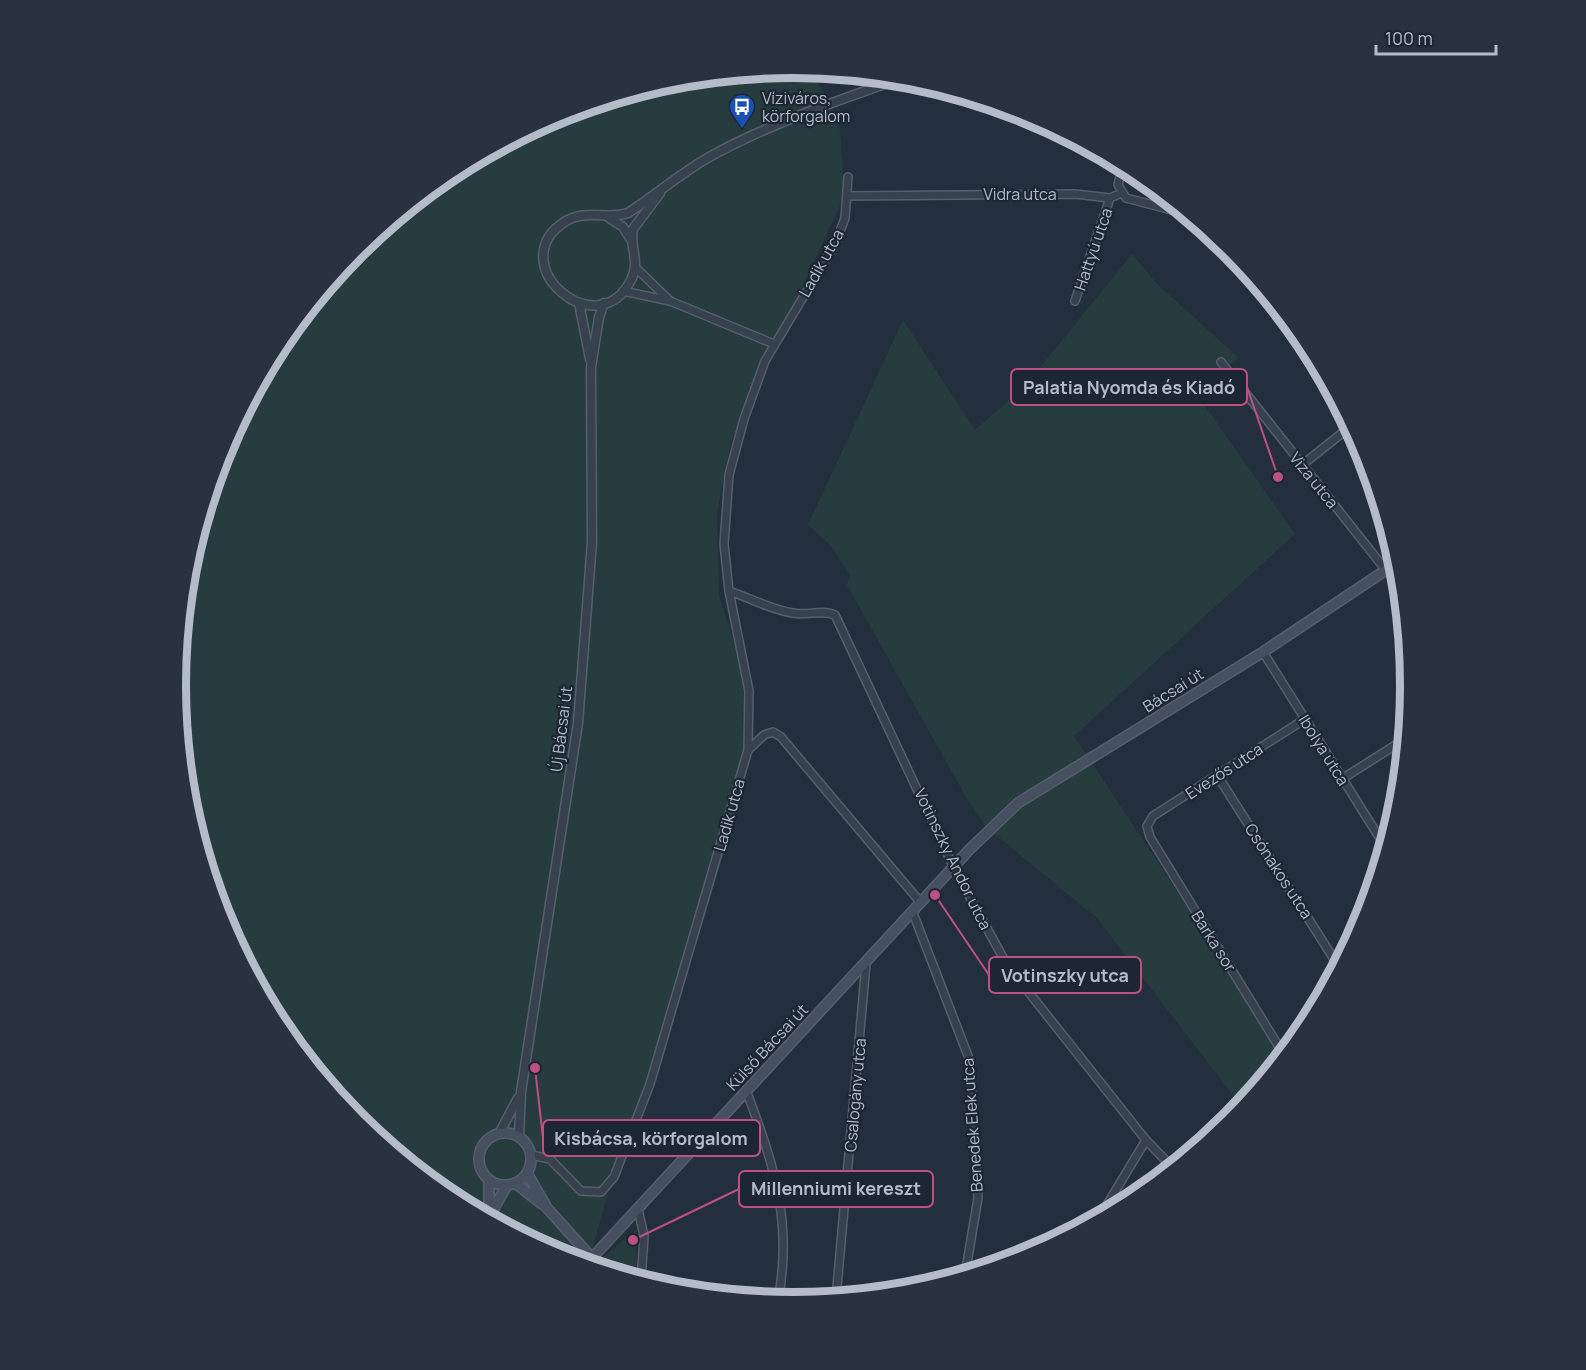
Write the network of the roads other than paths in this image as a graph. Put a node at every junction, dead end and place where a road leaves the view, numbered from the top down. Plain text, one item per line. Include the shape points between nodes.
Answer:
1 (883, 85) edge
2 (1120, 173) edge
3 (848, 177) dead end
4 (660, 193) junction
5 (1122, 193) junction
6 (848, 196) junction
7 (1110, 198) junction
8 (1171, 210) edge
9 (602, 215) junction
10 (633, 243) junction
11 (635, 267) junction
12 (623, 291) junction
13 (670, 301) junction
14 (1075, 301) dead end
15 (579, 303) junction
16 (604, 303) junction
17 (774, 344) junction
18 (1221, 362) dead end
19 (591, 367) junction
20 (1344, 432) edge
21 (1302, 465) junction
22 (1386, 569) joint
23 (729, 591) junction
24 (1263, 652) junction
25 (1305, 719) junction
26 (1397, 744) edge
27 (748, 750) junction
28 (1217, 775) junction
29 (1342, 779) junction
30 (1147, 826) joint
31 (1380, 838) edge
32 (970, 849) joint
33 (954, 868) junction
34 (921, 903) junction
35 (913, 913) junction
36 (1334, 959) edge
37 (866, 964) junction
38 (1280, 1048) edge
39 (746, 1090) junction
40 (521, 1092) junction
41 (500, 1132) junction
42 (519, 1136) junction
43 (1146, 1140) junction
44 (531, 1155) junction
45 (1168, 1163) edge
46 (527, 1173) junction
47 (489, 1180) junction
48 (511, 1184) junction
49 (1107, 1204) edge
50 (547, 1208) junction
51 (638, 1209) junction
52 (488, 1211) edge
53 (492, 1213) edge
54 (584, 1255) edge
55 (593, 1258) edge
56 (966, 1266) edge
57 (642, 1272) edge
58 (837, 1291) edge
59 (780, 1292) edge

1 - 4 street via 757,133 708,157
2 - 5 street, Hattyú utca
3 - 6 street, Ladik utca
4 - 9 street via 628,213
4 - 10 street via 633,229
5 - 7 street, Vidra utca
5 - 8 street via 1136,202
6 - 7 street, Vidra utca via 1075,194
6 - 17 street, Ladik utca via 836,242
7 - 14 street, Hattyú utca
9 - 10 street via 623,227
9 - 15 street via 567,220 546,248 551,283 566,298
10 - 11 street
11 - 12 street
11 - 13 street
12 - 13 street
12 - 16 street
13 - 17 street
15 - 16 street
15 - 19 street, Új Bácsai út
16 - 19 street, Új Bácsai út
17 - 23 street, Ladik utca via 744,419 729,475 724,544
18 - 21 street, Viza utca
19 - 40 street, Új Bácsai út via 592,542 587,633 578,723
20 - 21 street
21 - 22 street, Viza utca
22 - 24 main road, Bácsai út
23 - 27 street, Ladik utca via 749,691
23 - 33 street, Votinszky Andor utca via 789,613 825,611 835,615
24 - 25 street, Ibolya utca
24 - 32 main road, Bácsai út via 1018,803
25 - 28 street, Evezős utca
25 - 29 street, Ibolya utca
26 - 29 street
27 - 34 street via 764,735 773,732 781,737
27 - 44 street, Ladik utca via 650,1084 614,1178 601,1192 586,1193 550,1159
28 - 30 street, Evezős utca via 1153,816
28 - 36 street, Csónakos utca
29 - 31 street, Ibolya utca
30 - 38 street, Barka sor via 1150,837
32 - 33 main road, Külső Bácsai út
33 - 34 main road, Külső Bácsai út
33 - 43 street, Votinszky Andor utca via 1007,965
34 - 35 main road, Külső Bácsai út
35 - 37 main road, Külső Bácsai út
35 - 56 street, Benedek Elek utca via 970,1061 978,1198
37 - 39 main road, Külső Bácsai út
37 - 58 street, Csalogány utca
39 - 51 main road, Külső Bácsai út
39 - 59 street via 772,1161 782,1209
40 - 41 street, Új Bácsai út
40 - 42 street, Új Bácsai út
41 - 42 main road
41 - 47 main road, Új Bácsai út via 484,1141 480,1149 479,1166
42 - 44 main road
43 - 45 street, Votinszky Andor utca
43 - 49 street
44 - 46 main road
46 - 48 main road, Új Bácsai út
46 - 50 main road
47 - 48 main road
47 - 52 main road, Új Bácsai út
48 - 50 main road
48 - 53 main road, Új Bácsai út
50 - 54 main road
51 - 55 main road, Külső Bácsai út
51 - 57 street via 644,1236

